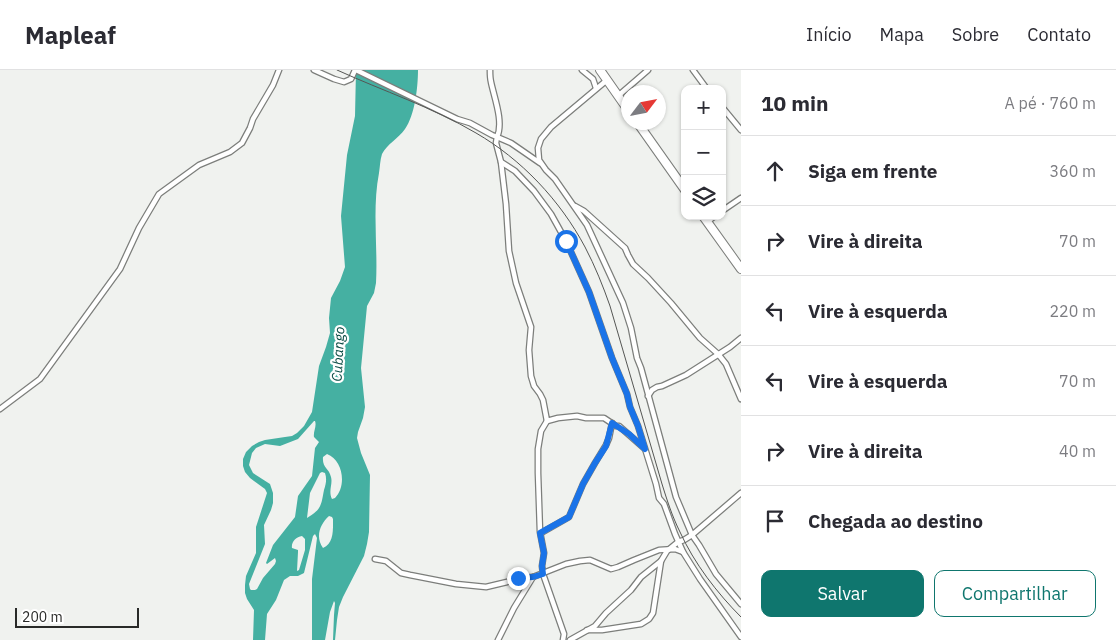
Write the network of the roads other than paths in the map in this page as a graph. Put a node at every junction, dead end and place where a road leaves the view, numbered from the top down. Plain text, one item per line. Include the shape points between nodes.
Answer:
1 (280, 70) edge
2 (314, 70) edge
3 (356, 70) edge
4 (490, 70) edge
5 (582, 70) edge
6 (600, 70) edge
7 (648, 70) edge
8 (693, 70) edge
9 (607, 80) junction
10 (704, 85) edge
11 (596, 88) junction
12 (618, 96) junction
13 (621, 100) edge
14 (726, 112) edge
15 (643, 130) edge
16 (741, 130) edge
17 (496, 137) junction
18 (501, 162) junction
19 (542, 164) junction
20 (681, 184) edge
21 (741, 198) edge
22 (574, 205) junction
23 (726, 208) edge
24 (706, 220) edge
25 (741, 269) edge
26 (741, 338) edge
27 (718, 354) junction
28 (648, 396) junction
29 (741, 399) edge
30 (0, 409) edge
31 (547, 421) junction
32 (612, 423) junction
33 (645, 449) junction
34 (740, 495) edge
35 (540, 533) junction
36 (692, 535) junction
37 (678, 542) junction
38 (667, 551) junction
39 (683, 552) junction
40 (376, 559) dead end
41 (661, 561) junction
42 (543, 574) junction
43 (533, 577) junction
44 (741, 604) edge
45 (587, 630) junction
46 (736, 631) junction
47 (741, 637) edge
48 (498, 640) edge
49 (563, 640) edge
50 (570, 640) edge
51 (736, 640) edge

1 - 30 street via 242,143 230,152 199,165 159,194 120,269 40,379
2 - 3 street via 344,82 352,79
3 - 17 street
4 - 17 street via 499,123
5 - 11 street via 593,79
6 - 9 main road
7 - 12 street
8 - 10 street
9 - 11 street
9 - 12 main road
11 - 19 street via 545,133 538,148
12 - 13 main road
14 - 16 street
15 - 20 main road
17 - 18 street
17 - 19 street
18 - 31 street via 509,251 531,327 531,376
18 - 33 street via 534,191 566,241 589,292
19 - 22 street
21 - 23 street
22 - 27 street via 625,248 634,264
22 - 28 street via 587,225 623,303
24 - 25 main road
26 - 27 street
27 - 28 street via 686,375 657,387
27 - 29 street via 726,364
28 - 36 street via 676,497
31 - 32 street via 576,416 604,418
31 - 35 street via 541,431 538,449
32 - 33 street
32 - 35 street via 606,446 583,484 569,517
33 - 37 street
34 - 36 street
35 - 42 street via 544,553
36 - 37 street
36 - 44 street via 716,574
37 - 38 street
37 - 39 street
38 - 39 street
38 - 41 street
38 - 42 street via 659,550 615,569 590,560 566,564
39 - 46 street
40 - 43 street via 401,572 463,585 489,587
41 - 45 street via 596,626
41 - 45 street via 653,613 649,619 641,624
42 - 43 street
42 - 49 street via 564,634
43 - 48 street
45 - 50 street
46 - 47 street
46 - 51 street

